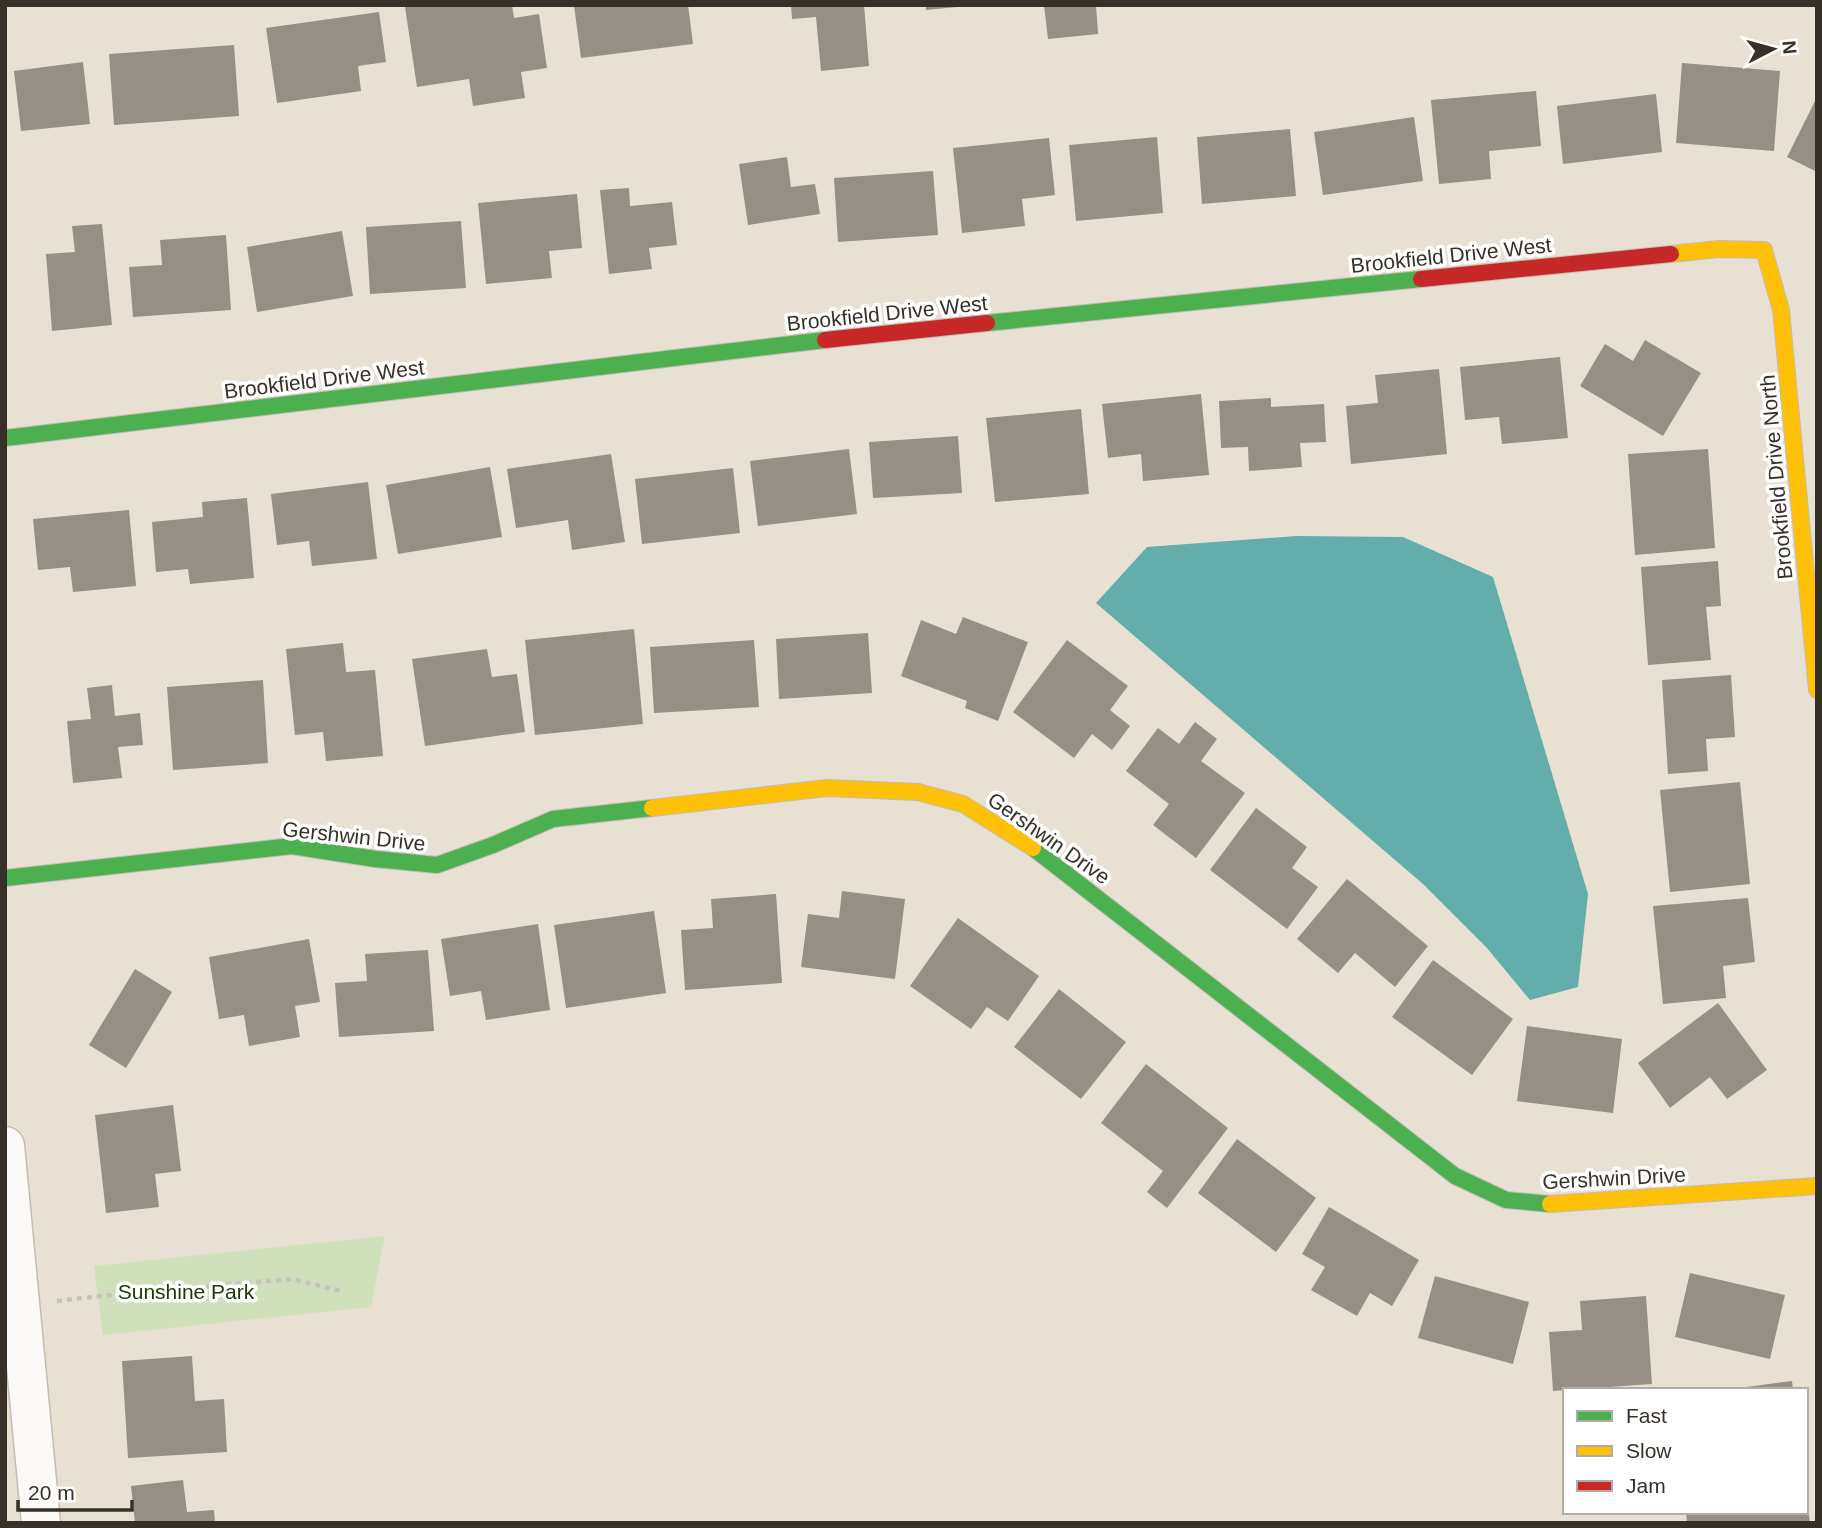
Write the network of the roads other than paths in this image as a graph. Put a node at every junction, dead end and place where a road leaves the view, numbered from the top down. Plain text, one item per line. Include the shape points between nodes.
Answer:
1 (1767, 262) joint
2 (5, 438) edge
3 (1817, 690) edge
4 (5, 878) edge
5 (5, 1146) edge
6 (1817, 1186) edge
7 (41, 1523) edge

1 - 2 street, Brookfield Drive West via 1763,250 1719,249 835,339
1 - 3 street, Brookfield Drive North via 1781,310
4 - 6 street, Gershwin Drive via 292,846 437,865 553,819 827,788 918,792 963,804 1025,842 1455,1176 1506,1200 1555,1205
5 - 7 street

